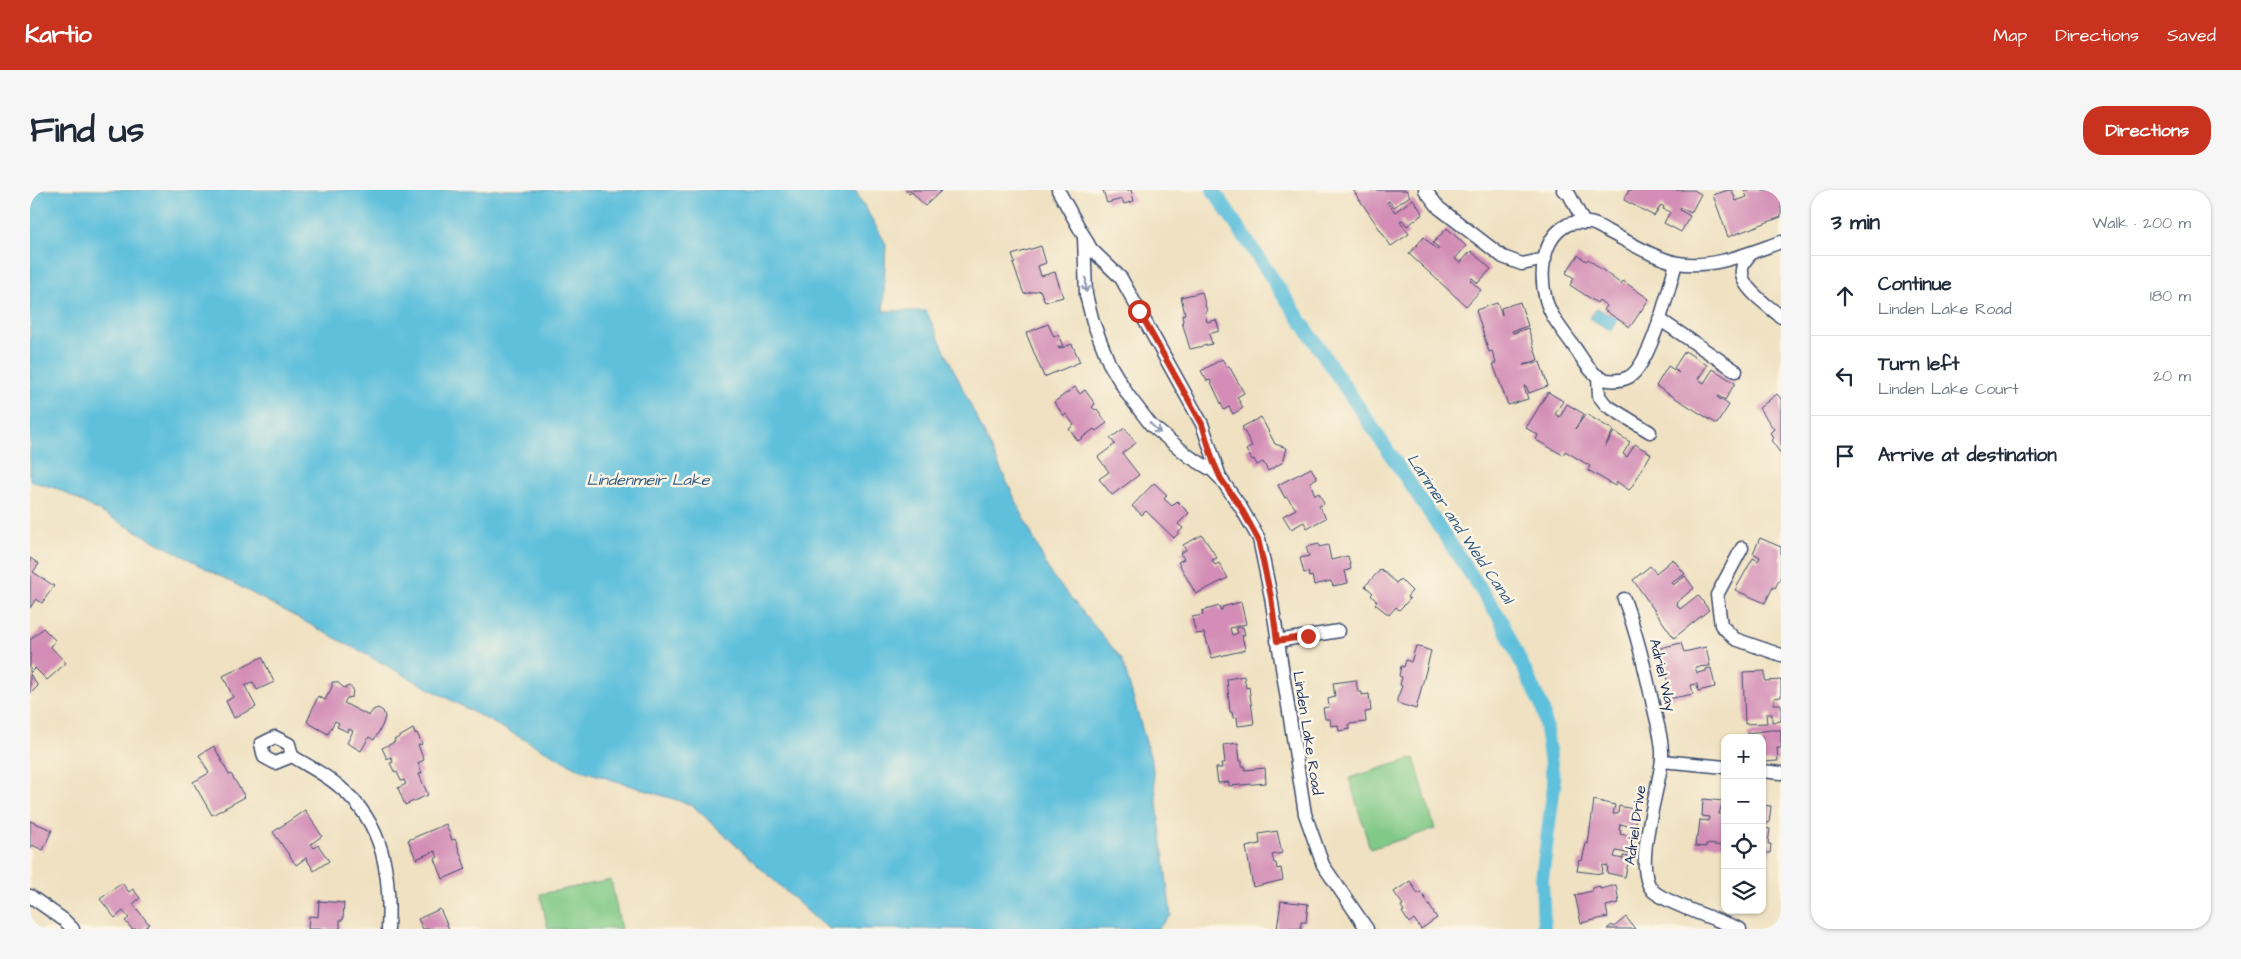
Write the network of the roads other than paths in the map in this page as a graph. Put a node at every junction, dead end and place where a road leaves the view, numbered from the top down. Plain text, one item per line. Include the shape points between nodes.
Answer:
1 (1058, 190) edge
2 (1425, 190) edge
3 (1563, 190) edge
4 (1584, 223) junction
5 (1084, 236) junction
6 (1781, 242) edge
7 (1755, 251) junction
8 (1545, 259) junction
9 (1676, 263) junction
10 (1781, 317) edge
11 (1659, 319) junction
12 (1736, 370) dead end
13 (1598, 376) junction
14 (1650, 432) dead end
15 (1221, 479) junction
16 (1742, 548) dead end
17 (1624, 599) dead end
18 (1339, 631) dead end
19 (1277, 641) junction
20 (1781, 655) edge
21 (292, 756) dead end
22 (1662, 761) junction
23 (1721, 768) edge
24 (1766, 771) edge
25 (1781, 773) edge
26 (30, 896) edge
27 (73, 929) edge
28 (388, 929) edge
29 (1367, 929) edge
30 (1740, 929) edge

1 - 5 street, Linden Lake Road
2 - 8 street via 1439,208 1503,257 1522,264
3 - 4 street via 1569,194
4 - 8 street via 1569,223 1557,232
4 - 9 street via 1590,222 1647,252
5 - 15 street, Linden Lake Road via 1100,260 1121,278 1202,424
5 -> 15 street, Linden Lake Road via 1086,295 1109,363 1151,425
6 - 7 street
7 - 9 street via 1702,264
7 - 10 street via 1743,261 1742,279
8 - 13 street via 1542,269 1546,300 1554,318
9 - 11 street
11 - 12 street
11 - 13 street via 1643,361 1630,376 1616,381
13 - 14 street via 1599,396 1606,405
15 - 19 street, Linden Lake Road via 1258,539
16 - 20 street via 1717,595 1722,625 1735,639
17 - 22 street, Adriel Way via 1638,636 1660,734
18 - 19 street
19 - 29 street, Linden Lake Road via 1305,814 1323,865
21 - 28 street via 341,788 362,811 377,838 387,868
22 - 23 street
22 - 30 street, Adriel Drive via 1644,860 1645,878 1665,899
24 - 25 street
26 - 27 street

